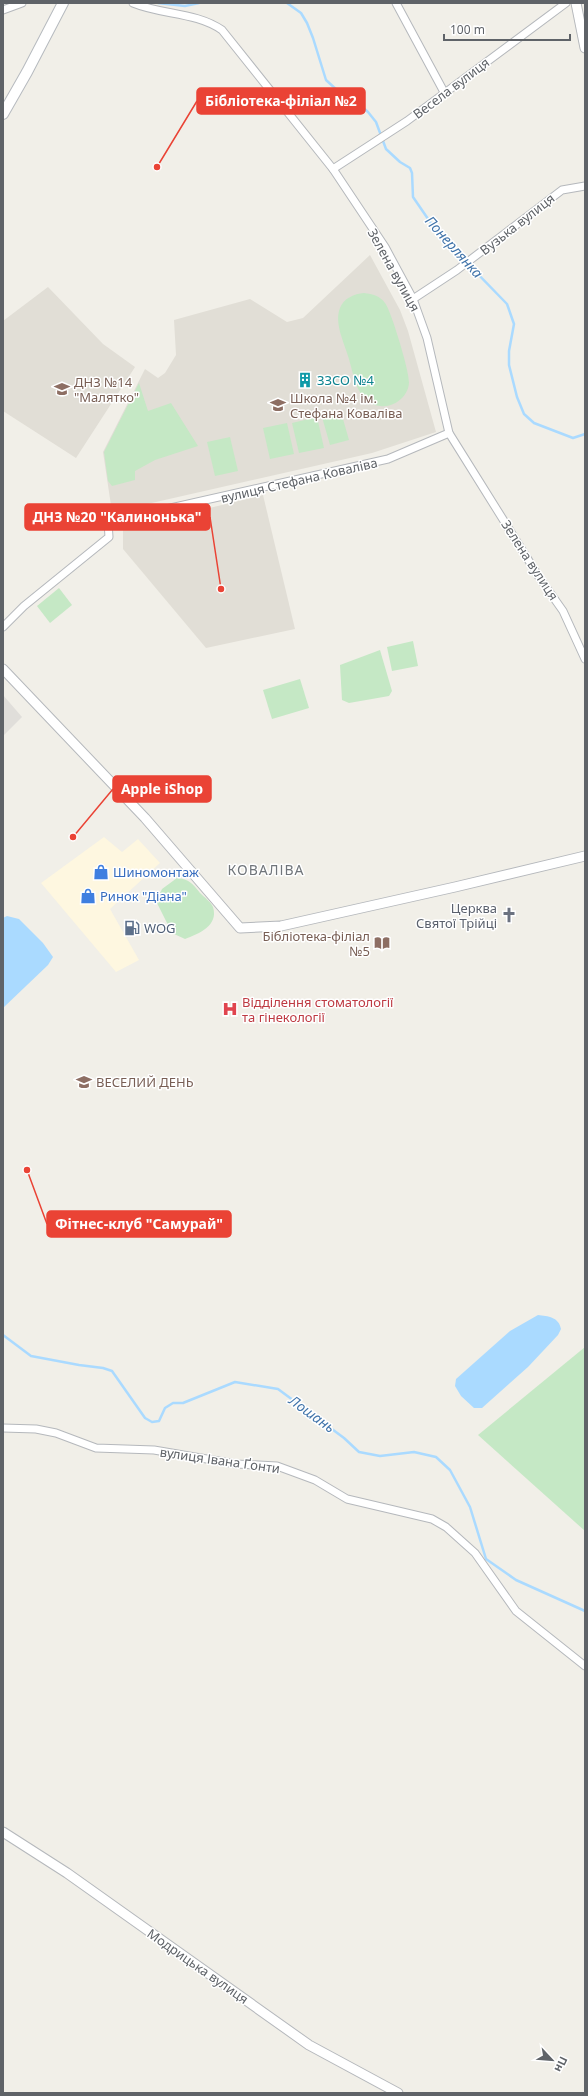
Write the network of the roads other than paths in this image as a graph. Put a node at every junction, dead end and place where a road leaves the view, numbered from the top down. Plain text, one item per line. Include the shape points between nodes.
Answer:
1 (22, 3) edge
2 (63, 3) edge
3 (133, 3) edge
4 (396, 3) edge
5 (566, 3) edge
6 (576, 3) edge
7 (3, 10) edge
8 (585, 48) edge
9 (444, 92) junction
10 (3, 114) edge
11 (333, 170) junction
12 (585, 186) edge
13 (413, 299) junction
14 (449, 433) junction
15 (3, 627) edge
16 (585, 659) edge
17 (3, 669) edge
18 (585, 856) edge
19 (3, 1428) edge
20 (585, 1666) edge
21 (3, 1832) edge
22 (398, 2093) edge

1 - 7 street
2 - 10 main road via 28,72
3 - 11 street, Зелена вулиця via 157,11 200,18 222,30
4 - 9 street
5 - 9 street, Весела вулиця
6 - 8 street
9 - 11 street, Весела вулиця via 388,134
11 - 13 street, Зелена вулиця via 385,247
12 - 13 street, Вузька вулиця via 562,190 457,270
13 - 14 street, Зелена вулиця via 427,338
14 - 15 street, вулиця Стефана Коваліва via 388,459 108,522 109,537 24,606
14 - 16 street, Зелена вулиця via 563,611
17 - 18 street via 145,818 240,928 281,926
19 - 20 street, вулиця Івана Ґонти via 36,1429 56,1433 96,1448 154,1450 236,1464 277,1466 315,1480 347,1499 432,1519 446,1527 475,1553 516,1611
21 - 22 street, Модрицька вулиця via 67,1873 309,2045

